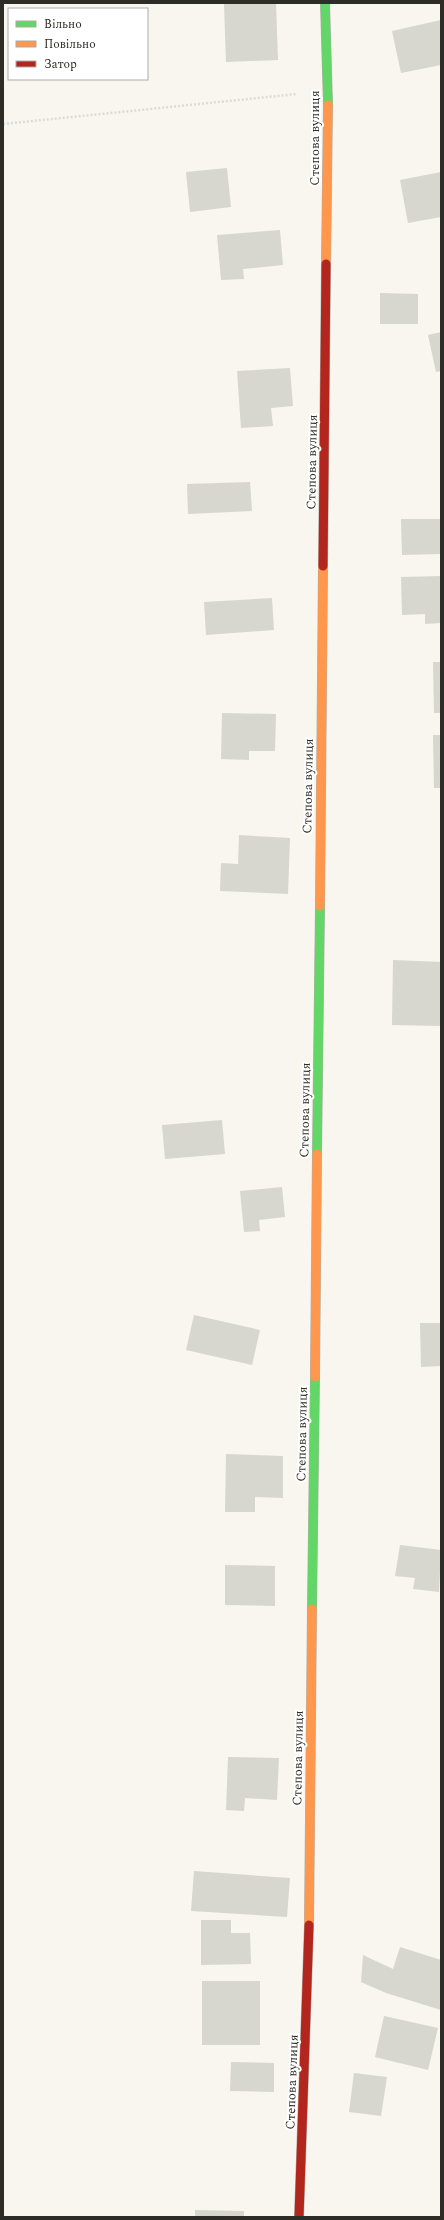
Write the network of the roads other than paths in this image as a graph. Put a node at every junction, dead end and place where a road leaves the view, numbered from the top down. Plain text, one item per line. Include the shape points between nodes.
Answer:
1 (325, 3) edge
2 (300, 2217) edge

1 - 2 street, Степова вулиця via 328,91 309,1922

